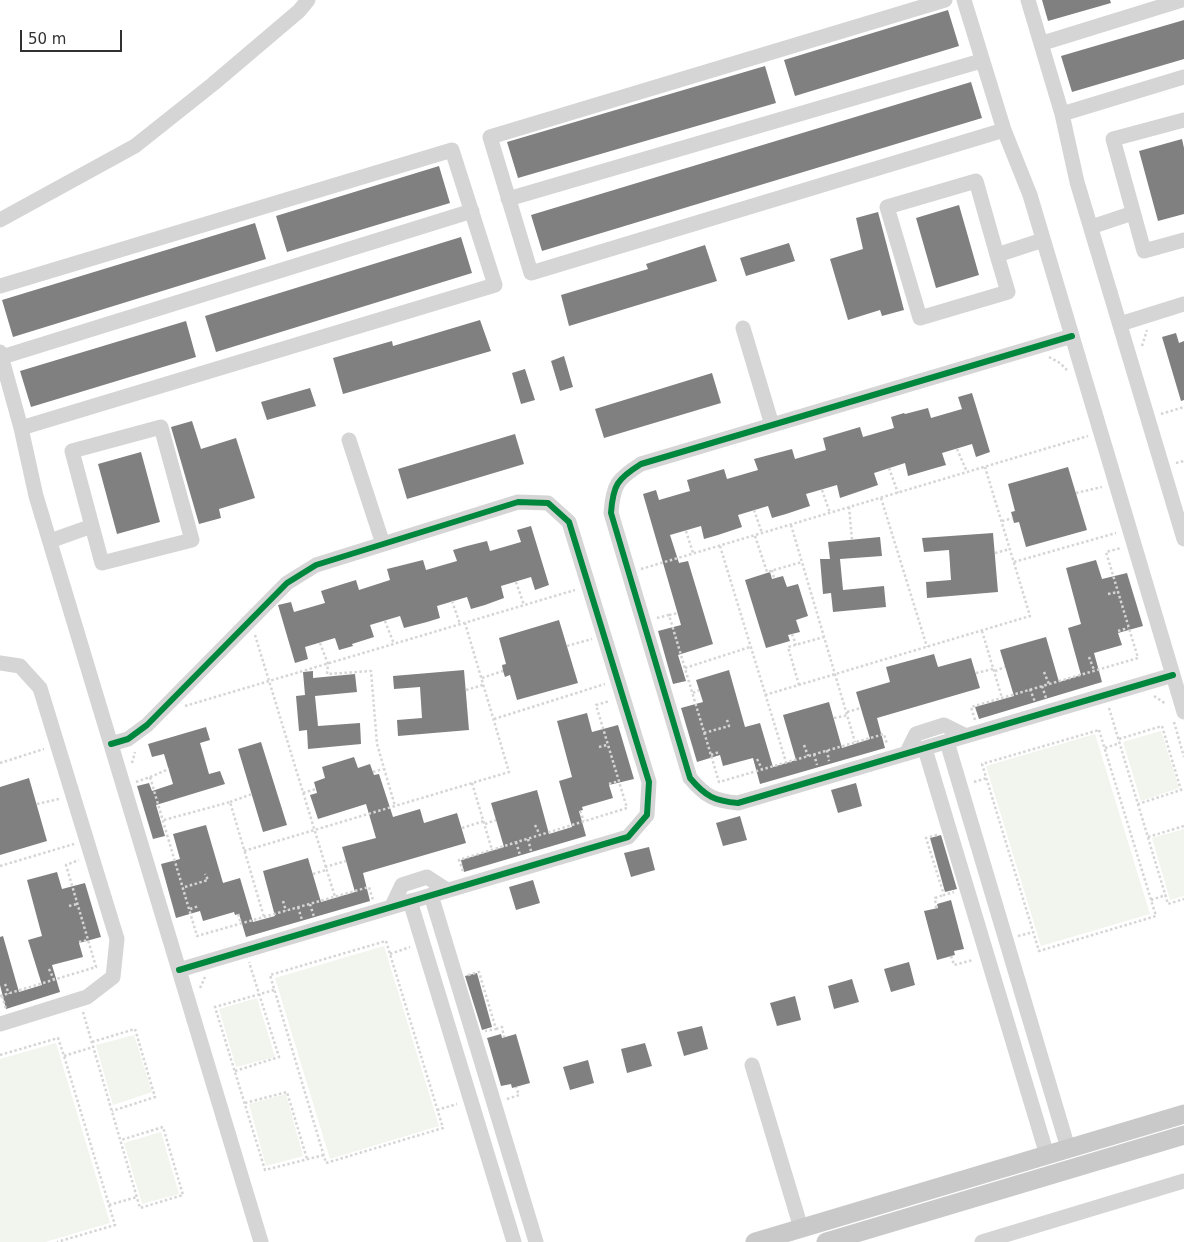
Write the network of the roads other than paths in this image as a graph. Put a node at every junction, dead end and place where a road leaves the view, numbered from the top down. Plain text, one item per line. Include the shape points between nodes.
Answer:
1 (308, 0) edge
2 (944, 0) edge
3 (964, 0) edge
4 (1028, 0) edge
5 (1182, 0) edge
6 (1043, 43) junction
7 (981, 61) junction
8 (1184, 77) edge
9 (1062, 114) junction
10 (1184, 120) edge
11 (1004, 130) junction
12 (508, 199) junction
13 (472, 211) junction
14 (1133, 213) junction
15 (0, 220) edge
16 (1091, 227) junction
17 (1043, 240) junction
18 (1184, 240) edge
19 (998, 255) junction
20 (0, 286) edge
21 (1184, 304) edge
22 (1120, 324) junction
23 (743, 328) dead end
24 (1072, 336) junction
25 (1, 355) edge
26 (772, 425) junction
27 (21, 428) junction
28 (349, 440) dead end
29 (92, 526) junction
30 (1184, 539) edge
31 (50, 541) junction
32 (382, 544) junction
33 (0, 663) edge
34 (1173, 675) junction
35 (1175, 712) edge
36 (966, 736) junction
37 (947, 742) junction
38 (111, 744) junction
39 (925, 749) junction
40 (906, 754) junction
41 (447, 890) junction
42 (431, 895) junction
43 (410, 901) junction
44 (386, 903) junction
45 (179, 970) junction
46 (0, 1024) edge
47 (752, 1065) dead end
48 (497, 1099) junction
49 (467, 1102) junction
50 (1184, 1114) edge
51 (1184, 1135) edge
52 (1068, 1148) junction
53 (1047, 1155) junction
54 (1184, 1181) edge
55 (801, 1228) junction
56 (261, 1242) edge
57 (514, 1242) edge
58 (536, 1242) edge
59 (755, 1242) edge
60 (826, 1242) edge
61 (982, 1242) edge

1 - 15 street via 213,84 135,146
2 - 12 street via 490,137
3 - 7 street
4 - 6 street
5 - 6 street
6 - 9 street
7 - 11 street
7 - 12 street
8 - 9 street
9 - 16 street
10 - 14 street via 1113,139
11 - 12 street via 531,273
11 - 17 street via 1030,195
13 - 20 street via 452,150
13 - 25 street
13 - 27 street via 495,285
14 - 16 street
14 - 18 street via 1144,251
16 - 22 street
17 - 19 street
17 - 24 street
19 - 19 street via 1008,292 920,318 887,207 976,181
21 - 22 street
22 - 30 street
23 - 26 street
24 - 26 street
24 - 34 street
25 - 27 street
26 - 40 street via 641,464 624,475 612,492 611,513 690,778 701,792 719,802 738,803
27 - 31 street
28 - 32 street
29 - 29 street via 102,564 192,540 161,428 72,451
29 - 31 street
31 - 38 street
32 - 38 street via 316,565 288,583 147,725 128,739
32 - 41 street via 518,502 548,503 568,522 649,782 647,815 628,837
33 - 46 street via 20,666 40,688 117,939 113,977 86,997
34 - 35 street
34 - 36 street
36 - 37 street
36 - 40 street via 944,725 916,734
37 - 39 street
37 - 52 street
38 - 45 street
39 - 40 street
39 - 53 street
41 - 42 street
41 - 44 street via 427,877 402,885
42 - 43 street
42 - 48 street
43 - 44 street
43 - 49 street
44 - 45 street
45 - 56 street
47 - 55 street
48 - 49 street
48 - 58 street
49 - 57 street
50 - 52 main road
51 - 60 main road
52 - 53 main road
53 - 55 main road
54 - 61 street
55 - 59 main road

